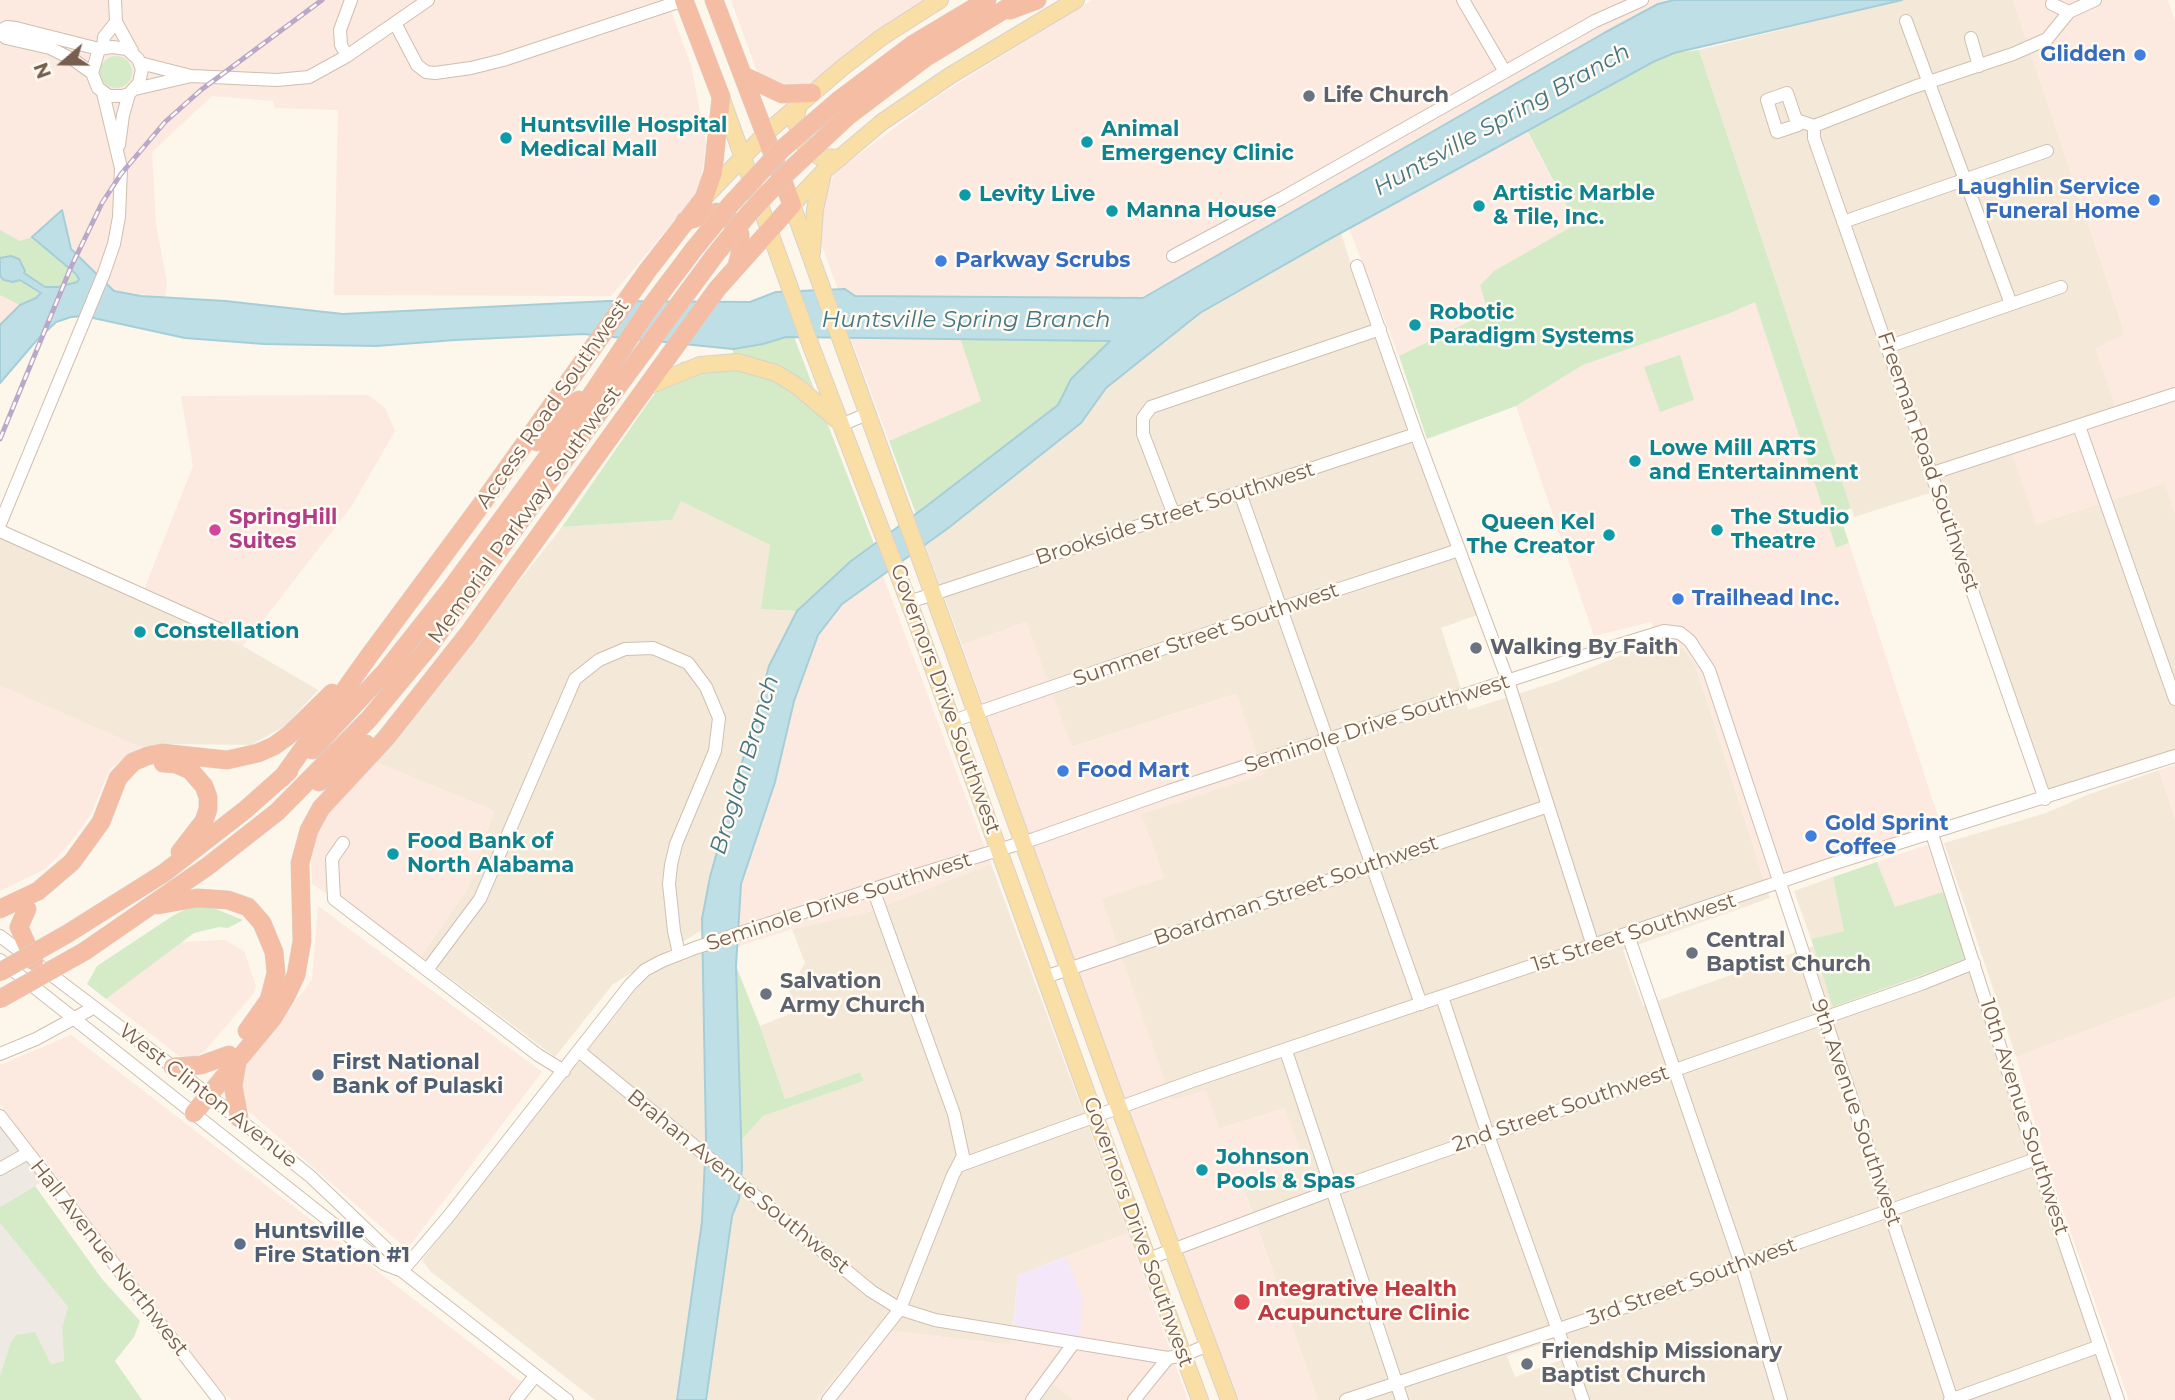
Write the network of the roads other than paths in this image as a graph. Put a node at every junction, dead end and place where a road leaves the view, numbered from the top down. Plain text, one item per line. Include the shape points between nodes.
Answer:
1 (115, 0) edge
2 (351, 0) edge
3 (428, 0) edge
4 (684, 0) edge
5 (714, 0) edge
6 (940, 0) edge
7 (1020, 0) edge
8 (1037, 0) edge
9 (1076, 0) edge
10 (1463, 0) edge
11 (1642, 0) edge
12 (2095, 0) edge
13 (981, 3) edge
14 (2052, 5) dead end
15 (407, 6) edge
16 (2069, 12) junction
17 (987, 19) junction
18 (1906, 20) dead end
19 (116, 22) junction
20 (395, 23) junction
21 (0, 32) edge
22 (1971, 38) dead end
23 (101, 48) junction
24 (136, 57) junction
25 (347, 57) junction
26 (1979, 66) junction
27 (1505, 72) junction
28 (92, 74) junction
29 (191, 76) junction
30 (744, 76) junction
31 (1930, 82) junction
32 (132, 91) junction
33 (103, 93) junction
34 (721, 97) junction
35 (805, 98) junction
36 (844, 108) junction
37 (1796, 120) dead end
38 (1814, 126) junction
39 (766, 133) junction
40 (118, 149) junction
41 (2047, 151) dead end
42 (744, 157) junction
43 (840, 158) junction
44 (824, 172) junction
45 (1965, 179) junction
46 (704, 198) junction
47 (792, 205) junction
48 (685, 221) junction
49 (1843, 222) junction
50 (768, 229) junction
51 (1172, 256) dead end
52 (811, 260) junction
53 (1357, 266) dead end
54 (736, 268) junction
55 (2061, 287) dead end
56 (2011, 304) junction
57 (1380, 329) junction
58 (1887, 347) junction
59 (611, 377) junction
60 (646, 387) junction
61 (2175, 394) edge
62 (867, 414) junction
63 (841, 425) junction
64 (2079, 426) junction
65 (1416, 434) junction
66 (1933, 473) junction
67 (501, 478) junction
68 (1240, 493) junction
69 (1174, 515) junction
70 (0, 524) edge
71 (0, 531) edge
72 (1459, 550) junction
73 (933, 594) junction
74 (909, 602) junction
75 (1281, 608) junction
76 (223, 631) dead end
77 (1681, 635) joint
78 (369, 656) junction
79 (1508, 681) junction
80 (2175, 699) edge
81 (409, 709) junction
82 (977, 713) junction
83 (953, 721) junction
84 (1328, 740) junction
85 (2175, 756) edge
86 (282, 778) junction
87 (2045, 799) junction
88 (1548, 806) junction
89 (277, 812) junction
90 (1932, 834) junction
91 (1023, 842) junction
92 (343, 843) dead end
93 (1000, 850) junction
94 (1373, 866) junction
95 (164, 873) junction
96 (1779, 884) junction
97 (873, 889) junction
98 (152, 906) junction
99 (0, 909) edge
100 (27, 909) junction
101 (0, 922) edge
102 (1628, 935) junction
103 (0, 936) edge
104 (1592, 946) junction
105 (679, 954) junction
106 (0, 960) edge
107 (34, 961) junction
108 (1974, 963) junction
109 (1069, 968) junction
110 (427, 971) junction
111 (0, 972) edge
112 (1045, 977) junction
113 (1443, 997) junction
114 (0, 999) edge
115 (1421, 1004) junction
116 (93, 1008) junction
117 (1824, 1018) junction
118 (74, 1019) junction
119 (1286, 1051) junction
120 (580, 1052) junction
121 (0, 1054) edge
122 (234, 1057) junction
123 (173, 1067) junction
124 (1675, 1069) junction
125 (564, 1071) junction
126 (205, 1092) junction
127 (1118, 1108) junction
128 (191, 1111) junction
129 (0, 1116) edge
130 (1095, 1116) junction
131 (239, 1118) junction
132 (1488, 1135) junction
133 (28, 1153) junction
134 (2035, 1159) junction
135 (958, 1166) junction
136 (0, 1169) edge
137 (1332, 1190) junction
138 (1888, 1210) junction
139 (1171, 1250) junction
140 (1148, 1259) junction
141 (1741, 1264) junction
142 (402, 1271) junction
143 (900, 1309) junction
144 (1559, 1330) junction
145 (1073, 1344) junction
146 (1208, 1345) junction
147 (2100, 1346) junction
148 (1176, 1356) junction
149 (536, 1376) junction
150 (1395, 1384) junction
151 (219, 1400) edge
152 (516, 1400) edge
153 (567, 1400) edge
154 (828, 1400) edge
155 (1032, 1400) edge
156 (1134, 1400) edge
157 (1200, 1400) edge
158 (1229, 1400) edge
159 (1346, 1400) edge
160 (1402, 1400) edge
161 (1584, 1400) edge
162 (1781, 1400) edge
163 (1951, 1400) edge
164 (2118, 1400) edge

1 - 19 street
2 - 25 street via 340,30
3 - 15 street
4 - 20 street via 503,60 435,73 417,65
4 - 34 highway, Governors Drive Southwest
5 - 30 highway, Governors Drive Southwest
6 - 35 main road via 882,37
7 - 17 highway, Memorial Parkway Southwest
8 - 17 highway
9 - 43 main road via 923,93
10 - 27 street
11 - 27 street
12 - 16 street
13 - 36 highway, Memorial Parkway Southwest via 903,51
14 - 16 street
15 - 20 street
16 - 26 street via 2047,39
17 - 36 highway, Memorial Parkway Southwest
18 - 31 street
19 - 23 street
19 - 24 street
20 - 25 street
21 - 23 street via 16,28
21 - 28 street via 6,38 50,48
22 - 26 street
23 - 24 street via 122,47
23 - 28 street
24 - 29 street
24 - 32 street via 142,76
25 - 29 street via 297,80
26 - 31 street
27 - 51 street
28 - 33 street
29 - 32 street
30 - 35 highway via 782,94
30 - 39 highway, Governors Drive Southwest
31 - 38 street
31 - 45 street
32 - 33 street via 116,97
32 - 40 street
33 - 40 street
34 - 42 main road, Governors Drive Southwest
34 - 46 highway via 713,172
35 - 39 main road
35 - 43 main road via 795,121 805,146 820,158
36 - 59 highway, Memorial Parkway Southwest, bridge
37 - 38 street
38 - 49 street, Freeman Road Southwest
39 - 42 main road
39 - 47 highway, Governors Drive Southwest
40 - 70 street via 119,217 114,244
41 - 45 street
42 - 46 main road, Access Road Southwest
42 - 50 main road, Governors Drive Southwest
43 - 44 main road
44 - 47 main road
44 - 52 main road
45 - 49 street
45 - 56 street
46 - 48 highway, Access Road Southwest
47 - 50 highway
47 - 52 main road, Governors Drive Southwest
48 - 54 highway via 717,212 728,217 740,234
48 - 67 highway, Access Road Southwest
49 - 58 street, Freeman Road Southwest
50 - 54 highway
50 - 63 main road, Governors Drive Southwest
52 - 62 main road, Governors Drive Southwest
53 - 57 street
54 - 60 highway
55 - 56 street
56 - 58 street
57 - 65 street
57 - 69 street via 1151,407 1143,418 1143,434
58 - 66 street, Freeman Road Southwest
59 - 67 highway
59 - 86 highway, Memorial Parkway Southwest via 403,649 346,716
59 - 89 highway, Memorial Parkway Southwest via 428,648 369,719
60 - 63 main road via 701,365 737,362 776,373
60 - 81 highway
61 - 64 street
62 - 63 street
62 - 73 main road, Governors Drive Southwest
63 - 74 main road, Governors Drive Southwest
64 - 66 street
64 - 80 street
65 - 68 street, Brookside Street Southwest
65 - 72 street
66 - 87 street, Freeman Road Southwest
67 - 78 highway, Access Road Southwest
68 - 69 street, Brookside Street Southwest
68 - 75 street
69 - 73 street, Brookside Street Southwest
71 - 76 street
72 - 75 street, Summer Street Southwest
72 - 79 street
73 - 74 street, Brookside Street Southwest
73 - 82 main road, Governors Drive Southwest
74 - 83 main road, Governors Drive Southwest
75 - 82 street, Summer Street Southwest
75 - 84 street
77 - 79 street, Seminole Drive Southwest via 1664,631 1648,635
77 - 96 street, 9th Avenue Southwest via 1709,670
78 - 86 highway
78 - 99 highway via 289,735 266,750 227,760 162,753 133,762 118,778 101,822 72,862 38,891
79 - 84 street, Seminole Drive Southwest
79 - 88 street
81 - 89 highway
81 - 122 highway via 314,819 300,863 302,941 296,975 272,1019
82 - 83 street, Summer Street Southwest
82 - 91 main road, Governors Drive Southwest
83 - 93 main road, Governors Drive Southwest
84 - 91 street, Seminole Drive Southwest
84 - 94 street
85 - 87 street, 1st Street Southwest
86 - 95 highway, Memorial Parkway Southwest
87 - 90 street, 1st Street Southwest
88 - 94 street, Boardman Street Southwest
88 - 104 street
89 - 98 highway, Memorial Parkway Southwest
90 - 96 street, 1st Street Southwest
90 - 108 street, 10th Avenue Southwest
91 - 93 street, Seminole Drive Southwest
91 - 109 main road, Governors Drive Southwest
92 - 110 street via 332,859 334,899
93 - 97 street, Seminole Drive Southwest
93 - 112 main road, Governors Drive Southwest
94 - 109 street, Boardman Street Southwest
94 - 115 street
95 - 100 highway via 204,821 208,804 204,786 195,775 169,763 147,767 127,783 87,864 60,890
95 - 111 highway, Memorial Parkway Southwest, bridge
96 - 102 street, 1st Street Southwest
96 - 117 street, 9th Avenue Southwest
97 - 105 street, Seminole Drive Southwest
97 - 135 street via 954,1114 963,1156
98 - 114 highway, Memorial Parkway Southwest, bridge
98 - 122 highway via 197,898 228,900 248,907 268,932 276,962 272,992
100 - 101 highway
100 - 107 highway via 19,927
102 - 104 street, 1st Street Southwest
102 - 124 street
103 - 107 street, West Clinton Avenue
104 - 113 street, 1st Street Southwest
105 - 110 street via 669,884 671,865 715,751 719,718 706,687 688,663 653,649 625,649 599,660 575,679 480,900
105 - 120 street, Seminole Drive Southwest via 645,970
106 - 118 street, West Clinton Avenue
107 - 116 street, West Clinton Avenue
108 - 117 street, 2nd Street Southwest
108 - 134 street, 10th Avenue Southwest
109 - 112 street, Boardman Street Southwest
109 - 127 main road, Governors Drive Southwest
110 - 125 street
112 - 130 main road, Governors Drive Southwest
113 - 115 street, 1st Street Southwest
113 - 132 street
115 - 119 street, 1st Street Southwest
116 - 118 street
116 - 123 street, West Clinton Avenue
117 - 124 street, 2nd Street Southwest
117 - 138 street, 9th Avenue Southwest
118 - 121 street
118 - 128 street, West Clinton Avenue
119 - 127 street, 1st Street Southwest
119 - 137 street
120 - 125 street, Seminole Drive Southwest
120 - 143 street, Brahan Avenue Southwest via 871,1291
122 - 123 highway via 201,1066
122 - 126 highway
122 - 131 highway
123 - 126 street, West Clinton Avenue
124 - 132 street, 2nd Street Southwest
124 - 141 street
125 - 142 street, Seminole Drive Southwest
126 - 128 highway
126 - 131 street, West Clinton Avenue
127 - 130 street, 1st Street Southwest
127 - 139 main road, Governors Drive Southwest
128 - 142 street, West Clinton Avenue via 384,1264
129 - 133 street, Hall Avenue Northwest
130 - 135 street, 1st Street Southwest
130 - 140 main road, Governors Drive Southwest
131 - 142 street, West Clinton Avenue via 310,1176 391,1253
132 - 137 street, 2nd Street Southwest
132 - 144 street
133 - 136 street
133 - 151 street, Hall Avenue Northwest
134 - 138 street, 3rd Street Southwest
134 - 147 street, 10th Avenue Southwest
135 - 143 street
137 - 139 street, 2nd Street Southwest
137 - 150 street
138 - 141 street, 3rd Street Southwest
138 - 163 street, 9th Avenue Southwest
139 - 140 street, 2nd Street Southwest
139 - 146 main road, Governors Drive Southwest
140 - 148 main road, Governors Drive Southwest
141 - 144 street, 3rd Street Southwest
141 - 162 street
142 - 149 street, West Clinton Avenue
143 - 145 street, Brahan Avenue Southwest via 935,1320
143 - 154 street
144 - 150 street, 3rd Street Southwest
144 - 161 street
145 - 148 street, Brahan Avenue Southwest
145 - 155 street
146 - 148 street
146 - 158 main road, Governors Drive Southwest
147 - 163 street
147 - 164 street, 10th Avenue Southwest
148 - 156 street
148 - 157 main road, Governors Drive Southwest
149 - 152 street
149 - 153 street, West Clinton Avenue
150 - 159 street, 3rd Street Southwest
150 - 160 street

